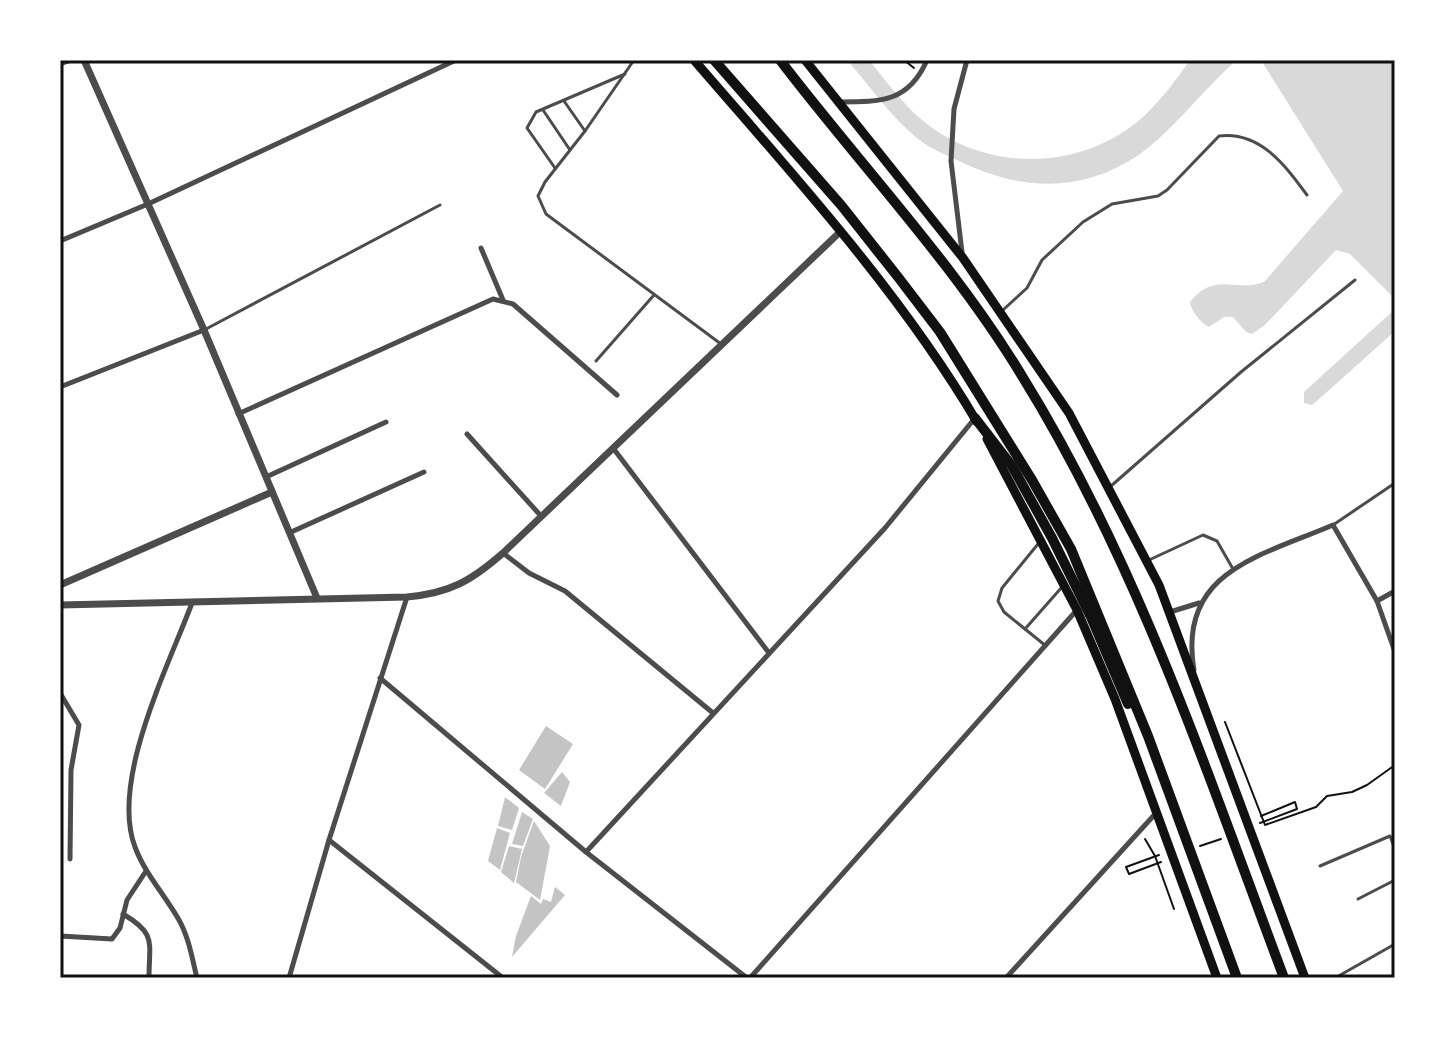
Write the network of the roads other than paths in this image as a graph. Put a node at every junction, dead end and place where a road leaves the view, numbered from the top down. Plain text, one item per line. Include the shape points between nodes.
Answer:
1 (71, 60) edge
2 (84, 60) edge
3 (456, 60) edge
4 (634, 60) edge
5 (694, 60) edge
6 (714, 60) edge
7 (780, 60) edge
8 (805, 60) edge
9 (927, 60) edge
10 (967, 60) edge
11 (60, 64) edge
12 (625, 74) junction
13 (564, 101) junction
14 (838, 102) junction
15 (542, 110) junction
16 (585, 131) junction
17 (570, 150) junction
18 (555, 168) junction
19 (1307, 195) dead end
20 (148, 204) junction
21 (440, 205) dead end
22 (841, 231) junction
23 (60, 241) edge
24 (481, 248) dead end
25 (963, 258) junction
26 (1355, 280) dead end
27 (654, 295) junction
28 (503, 300) junction
29 (1000, 312) junction
30 (204, 330) junction
31 (722, 345) junction
32 (596, 361) dead end
33 (60, 387) edge
34 (617, 395) dead end
35 (238, 414) junction
36 (975, 418) junction
37 (386, 422) dead end
38 (467, 434) dead end
39 (613, 448) junction
40 (424, 472) dead end
41 (265, 477) junction
42 (1395, 483) edge
43 (1108, 488) junction
44 (272, 492) junction
45 (541, 516) junction
46 (1333, 525) junction
47 (289, 533) junction
48 (1042, 539) junction
49 (503, 553) junction
50 (1147, 560) junction
51 (1233, 569) junction
52 (1064, 584) junction
53 (60, 585) edge
54 (1395, 591) edge
55 (407, 597) junction
56 (317, 598) junction
57 (1377, 601) junction
58 (193, 602) junction
59 (1200, 603) junction
60 (60, 605) edge
61 (1077, 610) junction
62 (1169, 613) junction
63 (1392, 627) edge
64 (1025, 629) junction
65 (1046, 646) junction
66 (1395, 652) edge
67 (769, 653) junction
68 (380, 678) junction
69 (1197, 687) junction
70 (60, 693) edge
71 (713, 713) junction
72 (1148, 736) junction
73 (1156, 812) junction
74 (329, 840) junction
75 (1395, 849) edge
76 (586, 852) junction
77 (70, 859) dead end
78 (1320, 866) dead end
79 (146, 871) junction
80 (1395, 880) edge
81 (1358, 899) dead end
82 (123, 914) junction
83 (60, 936) edge
84 (1395, 944) edge
85 (149, 978) edge
86 (197, 978) edge
87 (289, 978) edge
88 (503, 978) edge
89 (749, 978) edge
90 (1006, 978) edge
91 (1217, 978) edge
92 (1237, 978) edge
93 (1284, 978) edge
94 (1305, 978) edge
95 (1335, 978) edge

1 - 11 street
2 - 20 street
3 - 20 street
4 - 12 lane
5 - 22 highway
6 - 72 highway via 841,205 970,378 1071,549
7 - 93 highway via 961,286 1023,377 1075,469 1149,621
8 - 14 highway
9 - 14 street via 913,87 902,93 877,102
10 - 25 street via 955,101 951,161
12 - 13 lane
12 - 16 lane
13 - 15 lane
13 - 16 lane
14 - 25 highway
15 - 17 lane
15 - 18 lane via 527,128
16 - 17 lane
17 - 18 lane
18 - 27 lane via 538,196 546,214
19 - 29 lane via 1268,150 1244,137 1219,136 1158,196 1112,204 1083,222 1042,260 1019,298
20 - 23 street
20 - 30 street
21 - 30 lane
22 - 31 street
22 - 36 highway
24 - 28 street
25 - 29 highway
26 - 43 lane
27 - 31 lane
27 - 32 lane
28 - 34 street
28 - 35 street via 484,302
29 - 43 highway via 1069,413
30 - 33 street
30 - 35 street
31 - 39 street
35 - 41 street
36 - 48 highway
36 - 67 street via 885,528
36 - 72 highway via 1012,466 1052,538 1127,702
37 - 41 street
38 - 45 street
39 - 45 street
39 - 67 street
40 - 47 street
41 - 44 street
42 - 46 lane
43 - 50 highway
44 - 47 street
44 - 53 street
45 - 49 street
46 - 51 street
46 - 57 street
47 - 56 street
48 - 52 highway
48 - 64 lane via 1002,588 998,601
49 - 55 street via 463,584
49 - 71 street via 565,591
50 - 51 lane via 1203,535 1217,541
50 - 62 highway
51 - 59 street
52 - 61 highway
52 - 64 lane
54 - 57 street
55 - 56 street
55 - 68 street
56 - 58 street
57 - 63 street
58 - 60 street
58 - 79 street via 143,732 129,786 128,827
59 - 62 street
59 - 69 street via 1191,641
61 - 65 street
61 - 73 highway
62 - 69 highway
63 - 66 street
64 - 65 lane
65 - 89 street
67 - 71 street
68 - 74 street
68 - 76 street
69 - 94 highway
70 - 77 street via 79,725 71,770
71 - 76 street
72 - 92 highway
73 - 90 street
73 - 91 highway
74 - 87 street
74 - 88 street
75 - 78 lane via 1390,836
76 - 89 street
79 - 82 street
79 - 86 street via 179,921
80 - 81 lane
82 - 83 street via 112,939
82 - 85 street via 148,933
84 - 95 lane

